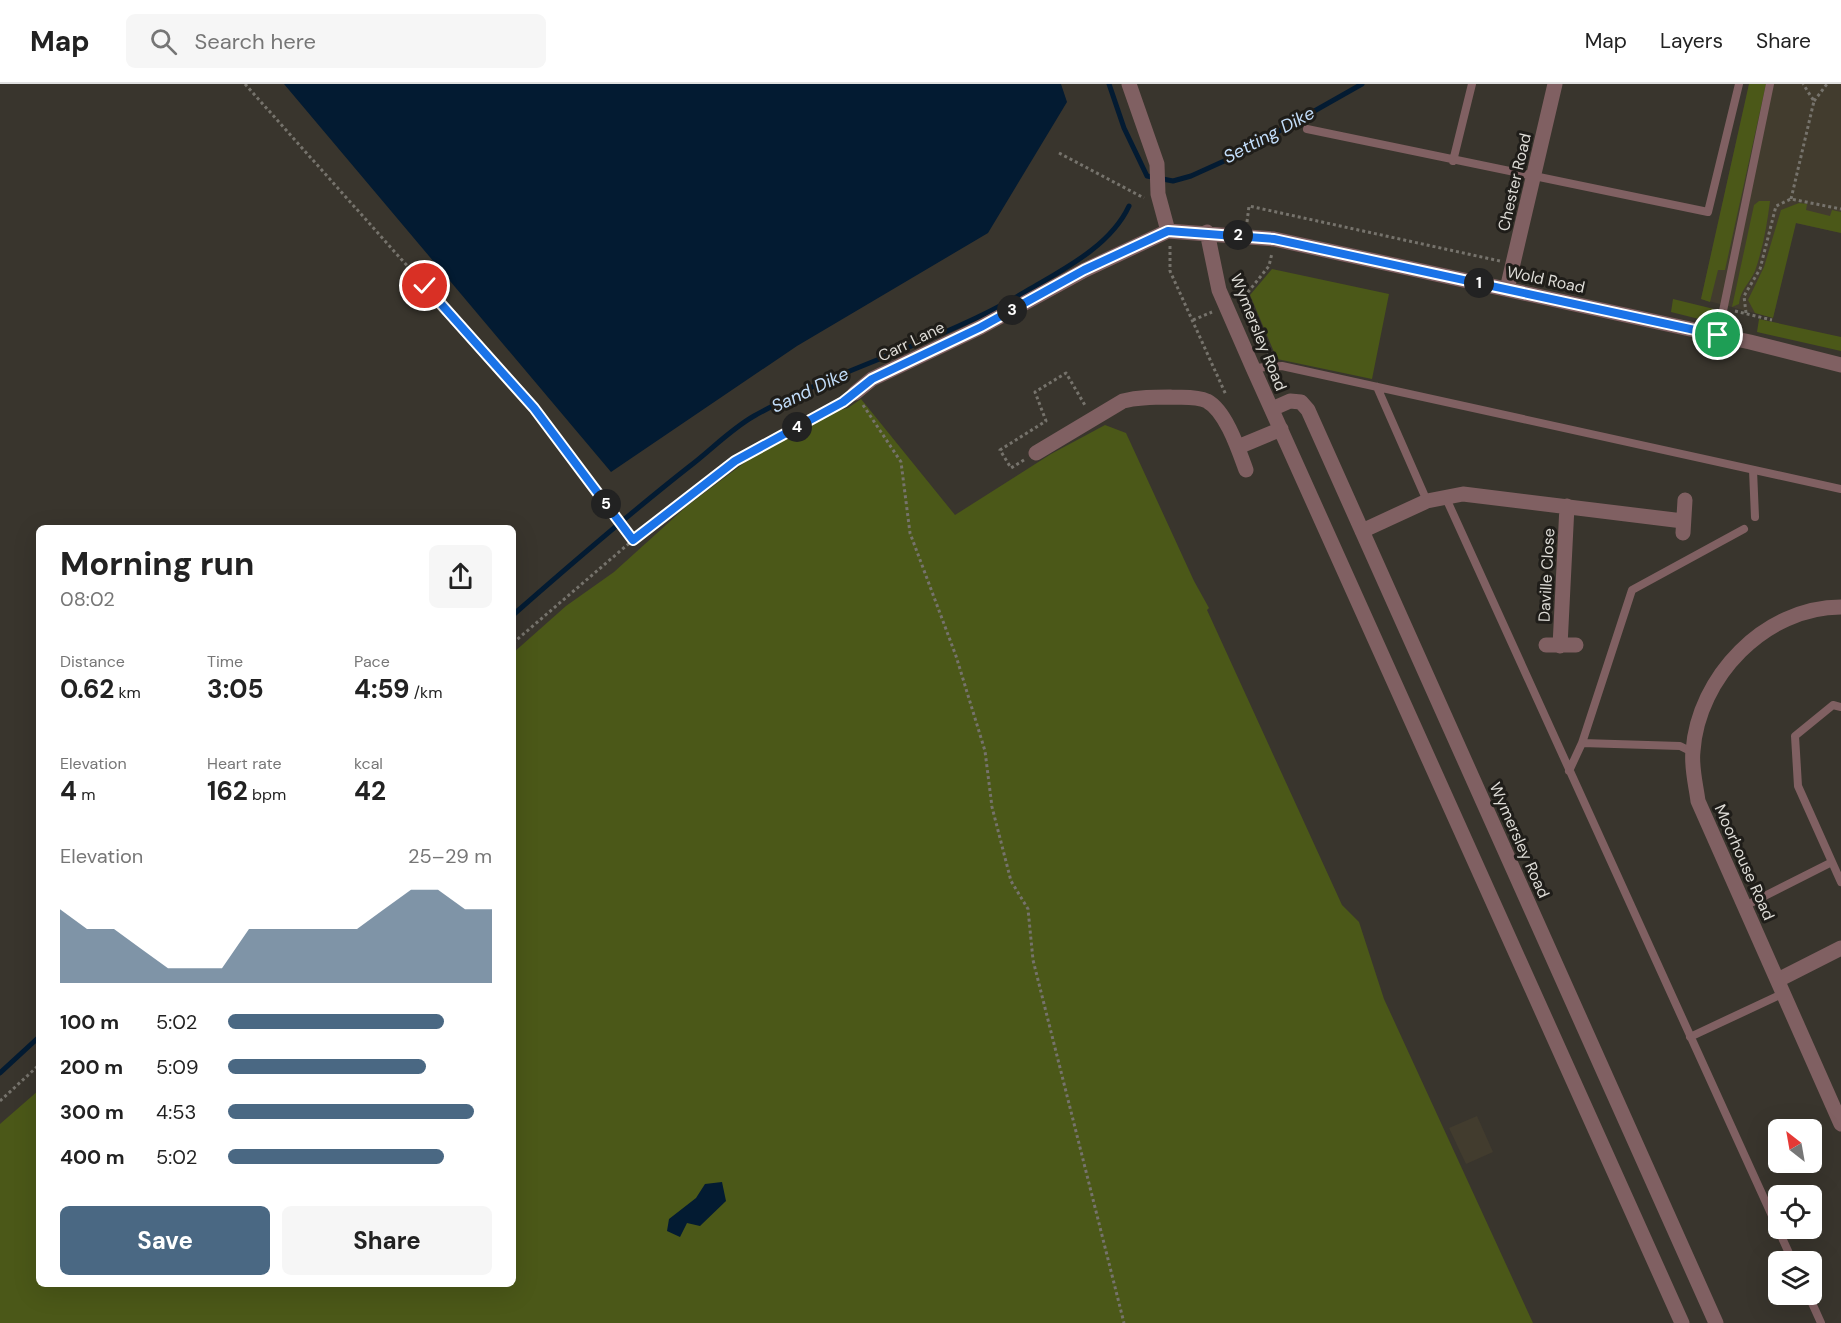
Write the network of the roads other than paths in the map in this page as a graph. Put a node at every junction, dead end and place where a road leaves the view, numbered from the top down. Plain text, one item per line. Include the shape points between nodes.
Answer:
1 (1129, 84) edge
2 (1472, 84) edge
3 (1555, 84) edge
4 (1739, 84) edge
5 (1770, 84) edge
6 (1307, 129) dead end
7 (1453, 160) junction
8 (1534, 177) junction
9 (1168, 231) junction
10 (1207, 232) junction
11 (1507, 289) junction
12 (1718, 335) junction
13 (1841, 365) edge
14 (1253, 368) junction
15 (1377, 387) junction
16 (855, 393) road end
17 (1272, 409) junction
18 (1281, 429) junction
19 (1238, 447) junction
20 (1036, 453) road end
21 (1246, 470) dead end
22 (1753, 470) junction
23 (1841, 489) edge
24 (1444, 496) junction
25 (1685, 500) dead end
26 (1427, 501) junction
27 (1567, 506) junction
28 (1755, 517) dead end
29 (1744, 529) dead end
30 (1362, 531) junction
31 (1841, 607) edge
32 (1576, 645) dead end
33 (1841, 707) edge
34 (1582, 743) junction
35 (1692, 752) junction
36 (1569, 771) junction
37 (1832, 862) junction
38 (1841, 882) edge
39 (1745, 906) junction
40 (1841, 948) edge
41 (1781, 987) junction
42 (1690, 1036) junction
43 (1841, 1124) edge
44 (1788, 1251) edge
45 (1813, 1305) edge
46 (1682, 1323) edge
47 (1716, 1323) edge
48 (1821, 1323) edge

1 - 9 street via 1157,164
2 - 7 lane
3 - 8 street, Chester Road
4 - 8 lane via 1708,212
5 - 12 lane
6 - 7 lane
7 - 8 lane
8 - 11 street, Chester Road
9 - 10 street, Carr Lane
9 - 16 street, Carr Lane via 872,379
10 - 11 street, Wold Road via 1274,239
10 - 14 street, Wymersley Road via 1219,290
11 - 12 street, Wold Road
12 - 13 street, Wold Road
14 - 15 lane via 1274,366
14 - 17 street, Wymersley Road
15 - 22 lane
15 - 26 lane
17 - 18 street, Wymersley Road
17 - 30 street, Wymersley Road via 1290,401 1301,402 1308,410
18 - 19 street
18 - 46 street, Wymersley Road
19 - 20 street via 1219,412 1208,402 1137,397 1094,418 1046,433
19 - 21 street
22 - 23 lane
22 - 28 lane
24 - 26 street, Daville Close
24 - 27 street, Daville Close via 1463,494
24 - 36 lane
25 - 27 street, Daville Close via 1683,527
26 - 30 street, Daville Close
27 - 32 street, Daville Close via 1553,646
29 - 34 lane via 1632,590
30 - 47 street, Wymersley Road
31 - 35 street, Moorhouse Road via 1821,607 1785,619 1757,635 1718,680 1701,710
33 - 37 lane via 1833,705 1795,736 1798,786
34 - 35 lane via 1680,746
34 - 36 lane
35 - 39 street, Moorhouse Road via 1698,801
36 - 42 lane
37 - 38 lane
37 - 39 lane
39 - 41 street, Moorhouse Road
40 - 41 street
41 - 42 lane
41 - 43 street, Moorhouse Road
42 - 44 lane
45 - 48 lane

